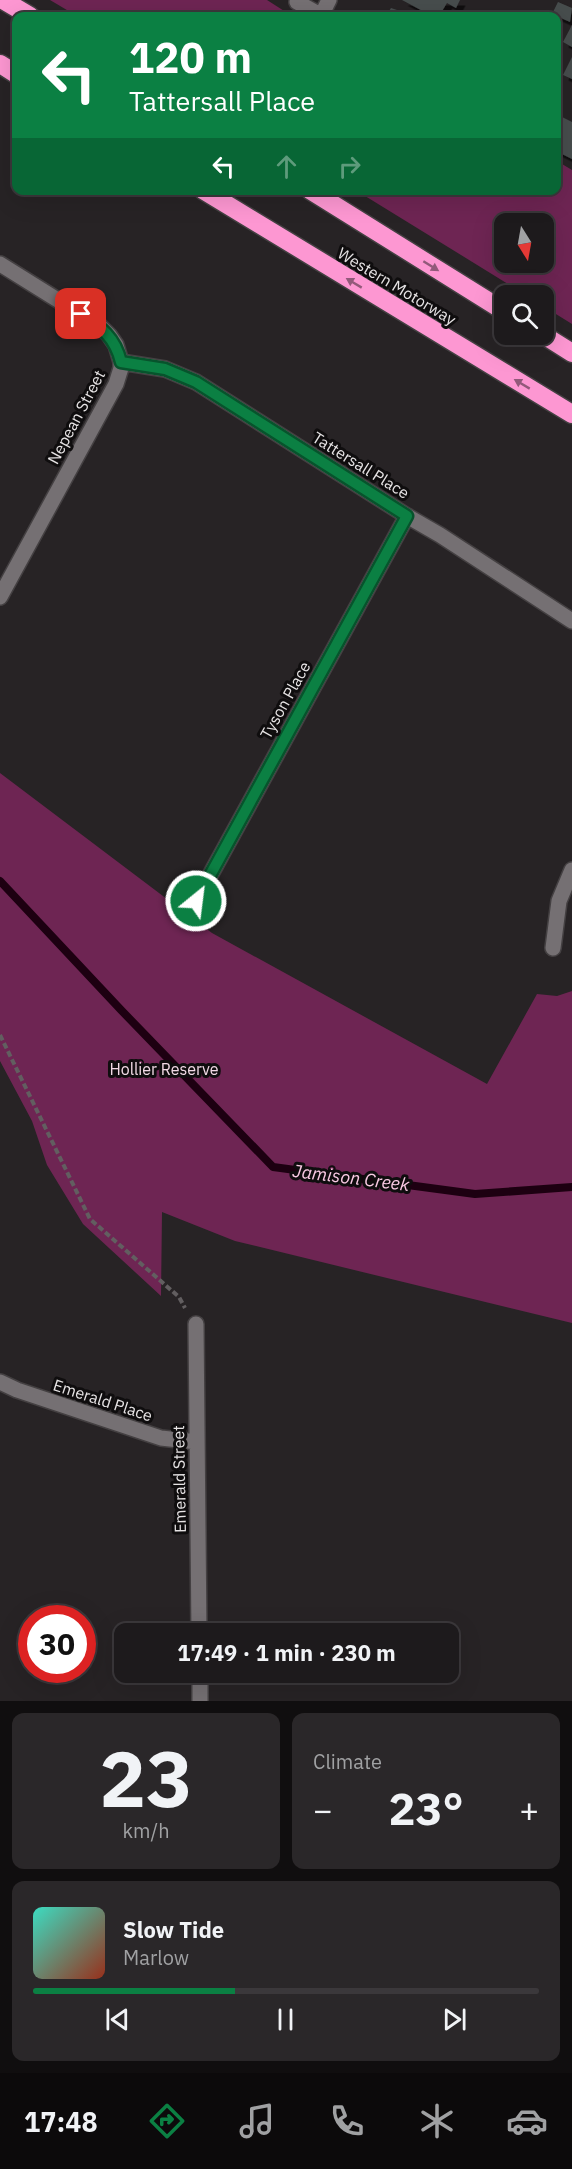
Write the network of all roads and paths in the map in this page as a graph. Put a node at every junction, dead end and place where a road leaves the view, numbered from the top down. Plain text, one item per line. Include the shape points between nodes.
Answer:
1 (3, 0) edge
2 (297, 2) dead end
3 (23, 12) edge
4 (314, 12) edge
5 (211, 195) edge
6 (318, 195) edge
7 (0, 264) edge
8 (494, 305) edge
9 (554, 342) edge
10 (572, 353) edge
11 (121, 362) junction
12 (572, 414) edge
13 (407, 516) junction
14 (0, 597) edge
15 (572, 621) edge
16 (572, 870) edge
17 (196, 901) dead end
18 (553, 948) dead end
19 (0, 1035) edge
20 (196, 1324) joint
21 (0, 1382) edge
22 (196, 1442) junction
23 (199, 1623) edge
24 (200, 1683) edge
25 (200, 1701) edge

1 - 3 highway
2 - 4 street
12 -> 5 highway, Western Motorway
6 -> 8 highway, Western Motorway
7 - 11 street, Nepean Street via 102,327 116,345
9 - 10 highway
11 - 13 street, Tattersall Place via 165,369 196,382
11 - 14 street, Nepean Street via 116,384
13 - 15 street, Tattersall Place
13 - 17 street, Tyson Place
16 - 18 street via 559,901
19 - 20 path via 90,1219 179,1298
20 - 22 street, Emerald Street
21 - 22 street, Emerald Place via 161,1438
22 - 23 street, Emerald Street
24 - 25 street

